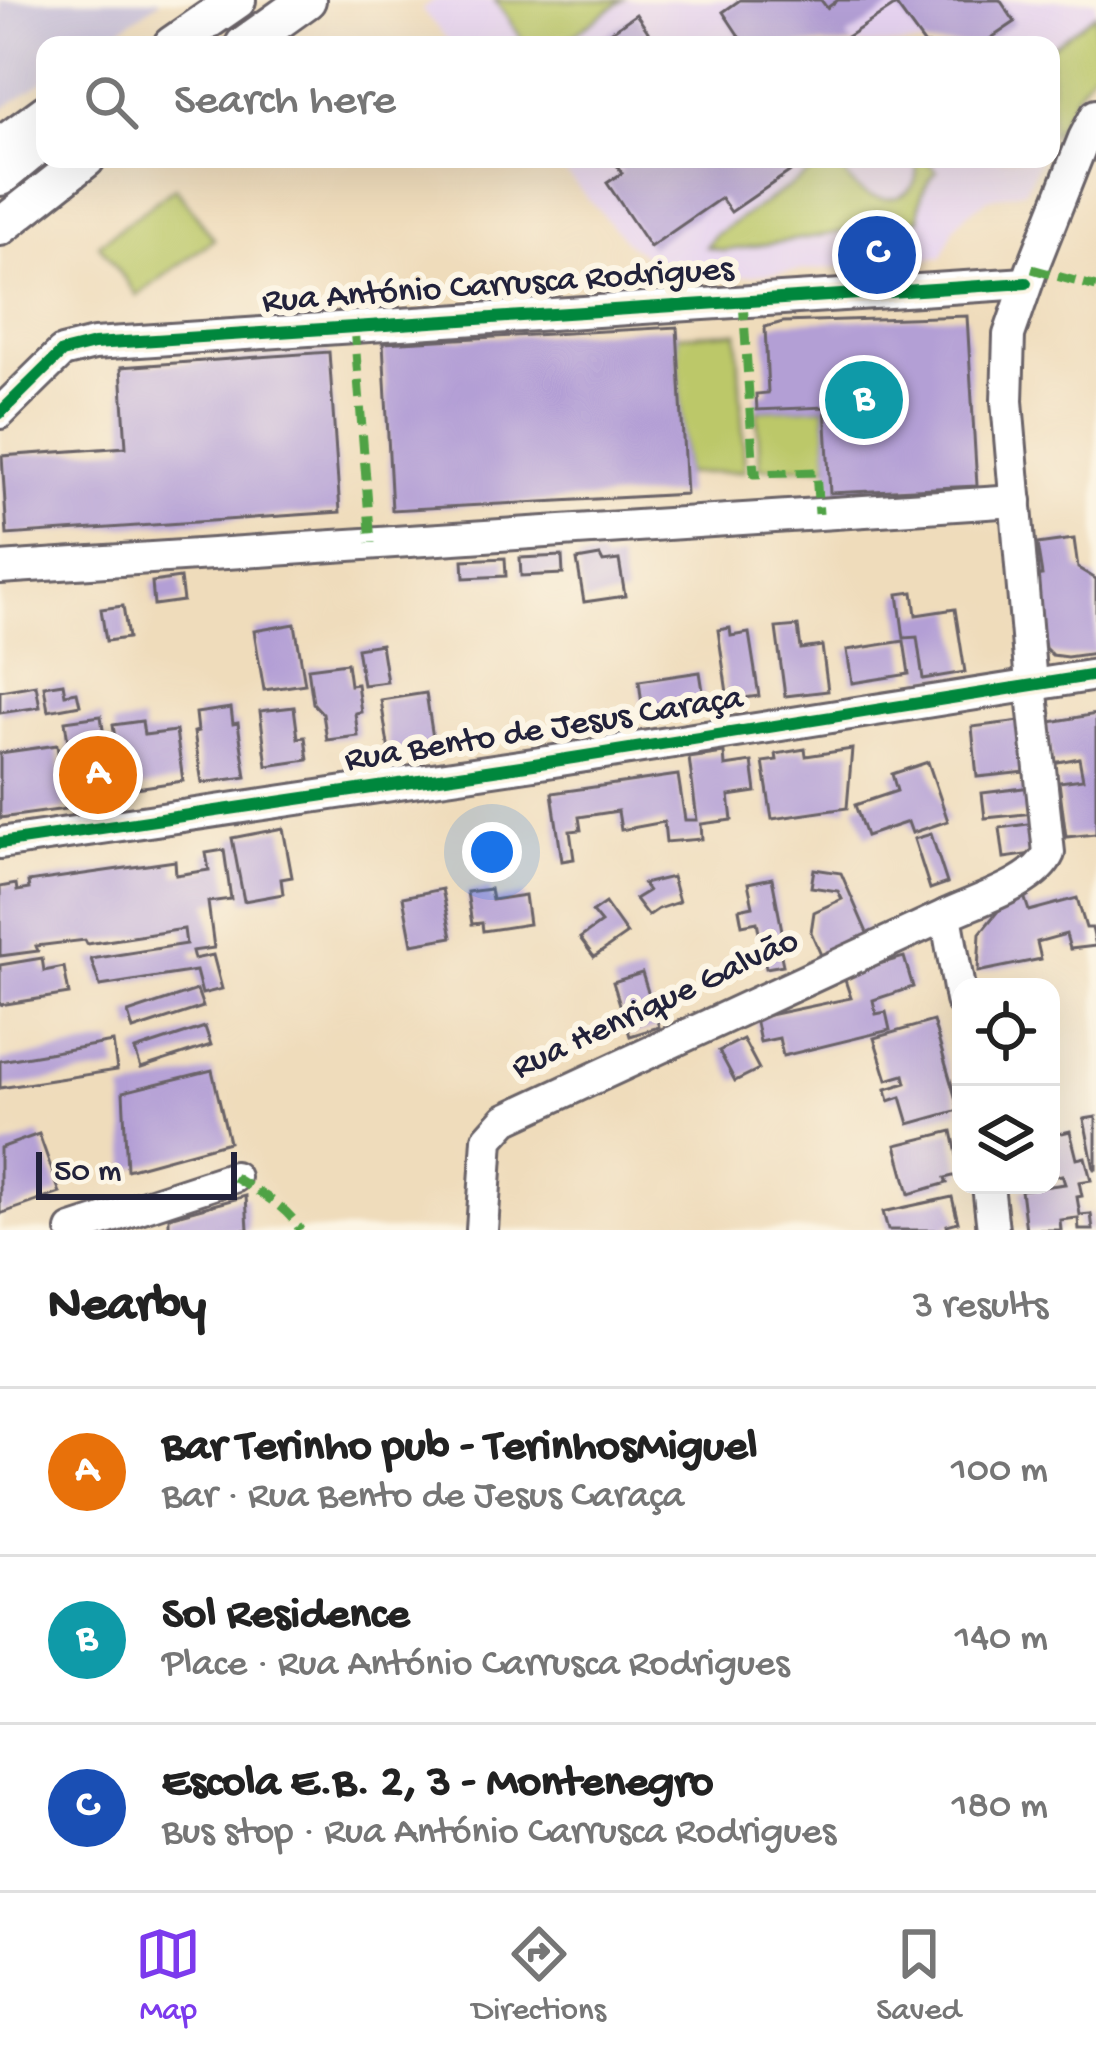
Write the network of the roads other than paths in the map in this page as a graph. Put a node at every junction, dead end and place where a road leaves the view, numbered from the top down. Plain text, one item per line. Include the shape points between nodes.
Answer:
1 (238, 0) edge
2 (307, 0) edge
3 (185, 36) edge
4 (257, 36) edge
5 (1096, 115) edge
6 (36, 117) edge
7 (0, 143) edge
8 (36, 147) edge
9 (75, 168) edge
10 (0, 177) edge
11 (0, 227) edge
12 (1026, 283) junction
13 (0, 413) edge
14 (1016, 501) junction
15 (0, 568) edge
16 (1096, 675) edge
17 (1031, 684) junction
18 (0, 843) edge
19 (946, 915) junction
20 (957, 978) edge
21 (235, 1177) dead end
22 (989, 1194) edge
23 (144, 1218) edge
24 (72, 1230) edge
25 (482, 1230) edge
26 (993, 1230) edge

1 - 3 main road
2 - 4 main road
5 - 12 street, Rua Henrique Galvão
6 - 7 street
8 - 10 main road
9 - 11 main road
12 - 13 street, Rua António Carrusca Rodrigues via 94,344 62,352
12 - 14 street, Rua Henrique Galvão via 1009,335
14 - 15 street
14 - 17 street, Rua Henrique Galvão
16 - 17 street, Rua Bento de Jesus Caraça
17 - 18 street, Rua Bento de Jesus Caraça
17 - 19 street, Rua Henrique Galvão via 1049,853 1029,877
19 - 20 street
19 - 25 street, Rua Henrique Galvão via 506,1118 488,1139
21 - 23 street
22 - 26 street
23 - 24 street

